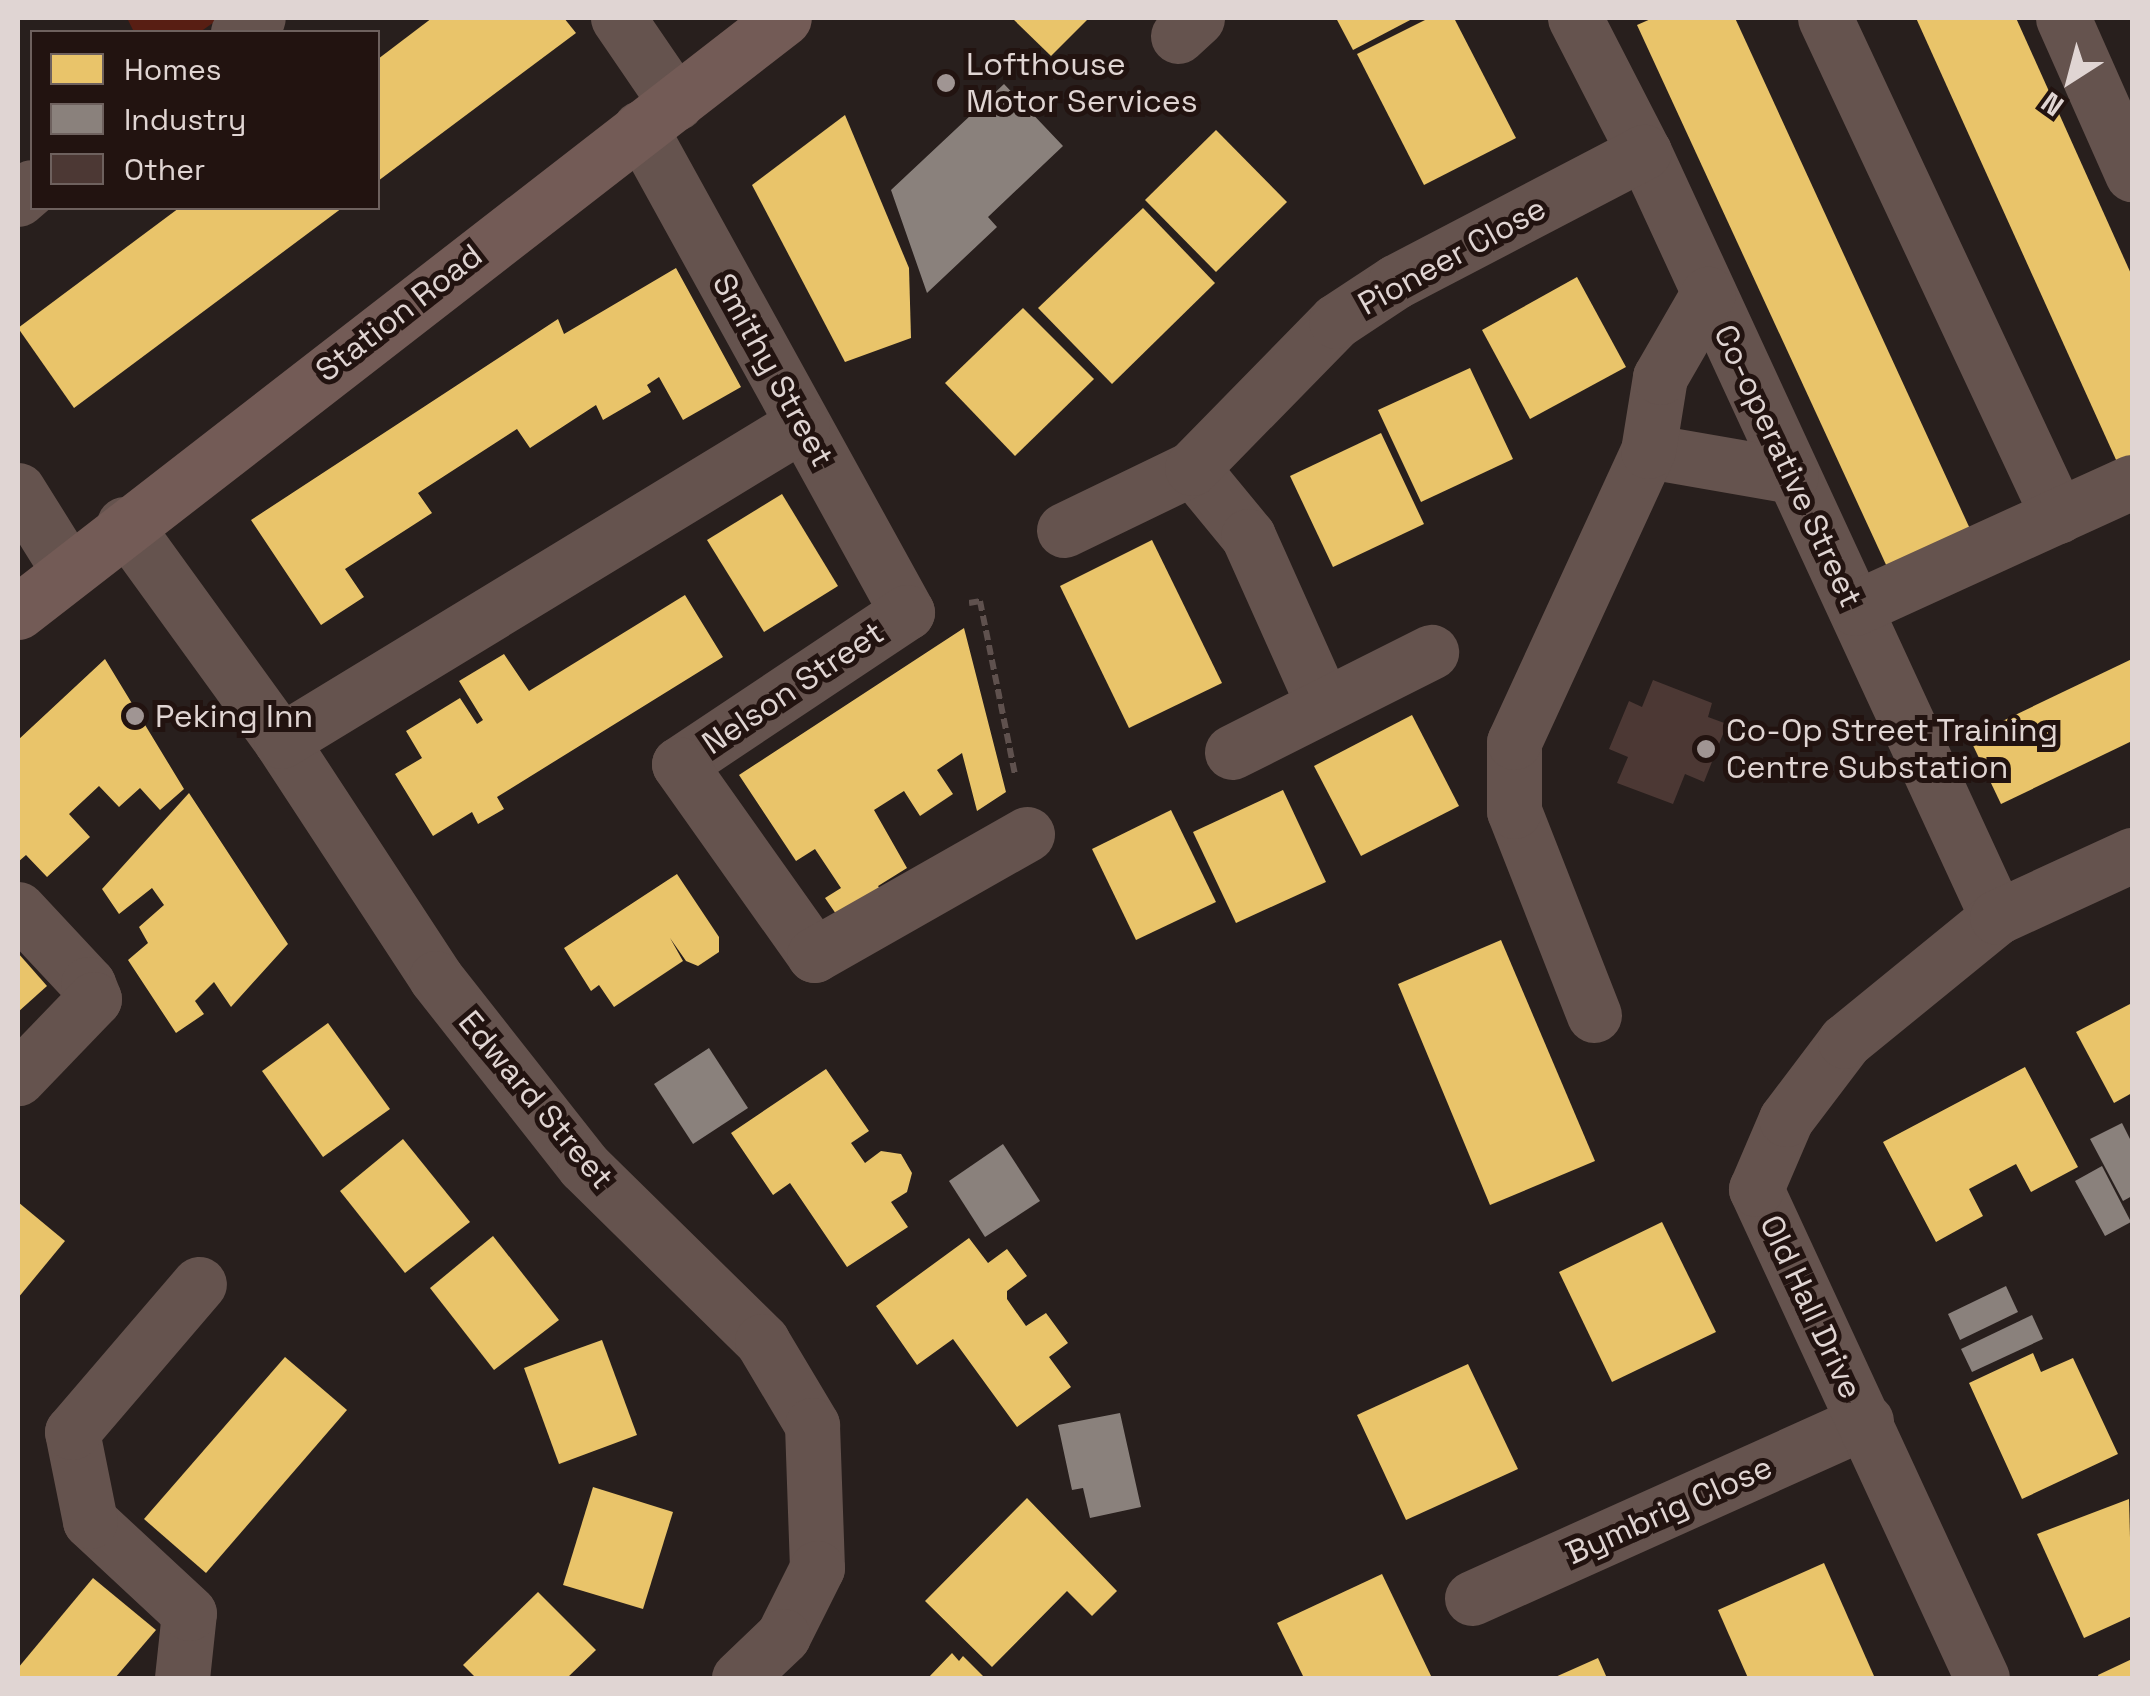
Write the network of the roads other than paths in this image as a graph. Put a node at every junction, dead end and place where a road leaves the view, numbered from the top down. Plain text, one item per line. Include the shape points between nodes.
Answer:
1 (618, 18) edge
2 (784, 18) edge
3 (1825, 18) edge
4 (2063, 18) edge
5 (1584, 20) edge
6 (658, 115) junction
7 (1644, 152) junction
8 (2132, 174) edge
9 (1708, 294) junction
10 (802, 424) junction
11 (1648, 452) junction
12 (1192, 468) junction
13 (1791, 476) junction
14 (2132, 482) edge
15 (18, 490) edge
16 (2058, 516) junction
17 (124, 524) junction
18 (1064, 530) dead end
19 (68, 570) junction
20 (1855, 608) junction
21 (18, 612) edge
22 (906, 612) joint
23 (1431, 652) dead end
24 (1323, 704) junction
25 (281, 742) junction
26 (1232, 752) dead end
27 (1027, 834) road end
28 (2132, 856) edge
29 (18, 909) edge
30 (1997, 917) junction
31 (1594, 1016) dead end
32 (18, 1078) edge
33 (199, 1284) dead end
34 (1866, 1422) junction
35 (1472, 1598) dead end
36 (182, 1678) edge
37 (738, 1678) edge
38 (1982, 1678) edge

1 - 6 street, Smithy Street
2 - 6 main road, Station Road
3 - 16 street
4 - 8 street
5 - 7 street, Co-operative Street
6 - 10 street, Smithy Street
6 - 17 main road, Station Road
7 - 9 street, Co-operative Street
7 - 12 street, Pioneer Close via 1396,282 1336,321
9 - 11 street via 1660,376
9 - 13 street, Co-operative Street
10 - 22 street, Smithy Street
10 - 25 street
11 - 13 street
11 - 31 street via 1514,742 1514,811
12 - 18 street, Pioneer Close
12 - 24 street via 1248,536
13 - 20 street, Co-operative Street
14 - 16 street
15 - 19 street
16 - 20 street
17 - 19 main road, Station Road
17 - 25 street, Edward Street
19 - 21 main road, Station Road
20 - 30 street, Co-operative Street
22 - 27 street, Nelson Street via 678,764 814,955
23 - 24 street
24 - 26 street
25 - 37 street, Edward Street via 436,978 584,1166 762,1341 812,1424 818,1568 783,1636
28 - 30 street, Old Hall Drive
29 - 32 street via 88,984 94,999
30 - 34 street, Old Hall Drive via 1845,1041 1786,1119 1756,1189
33 - 36 street via 72,1432 90,1521 189,1613
34 - 35 street, Bymbrig Close
34 - 38 street, Old Hall Drive

